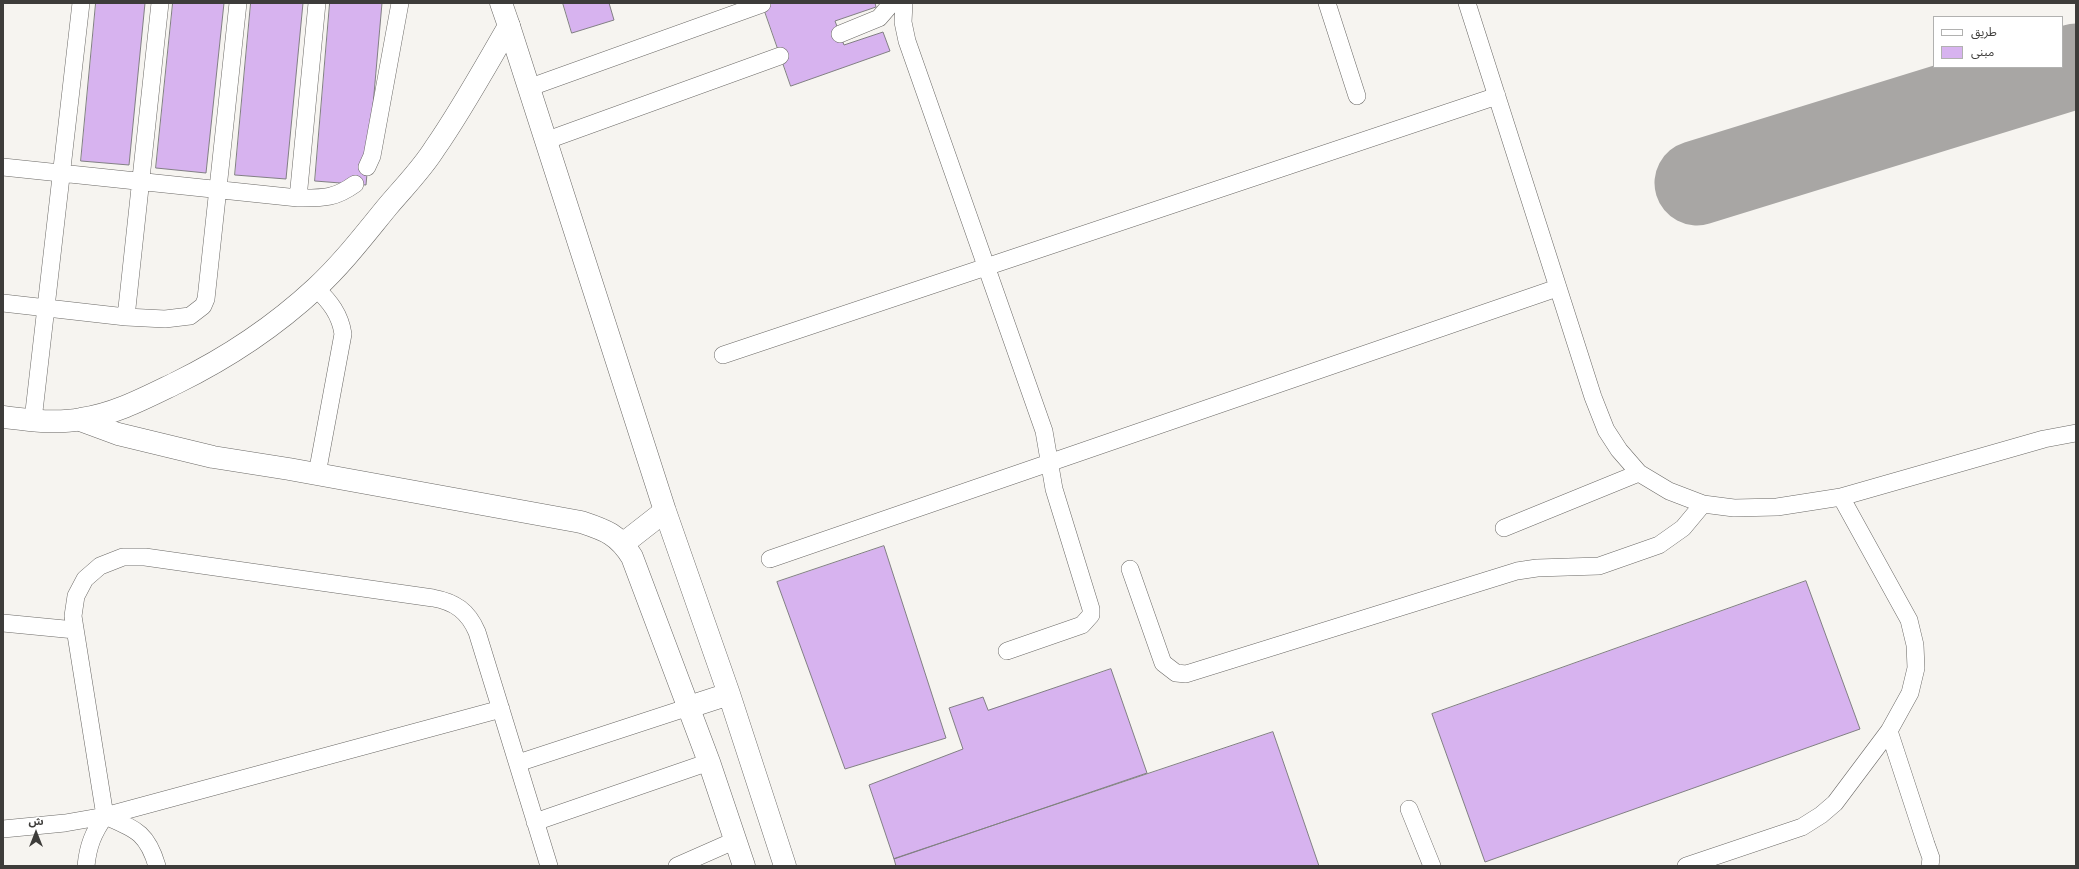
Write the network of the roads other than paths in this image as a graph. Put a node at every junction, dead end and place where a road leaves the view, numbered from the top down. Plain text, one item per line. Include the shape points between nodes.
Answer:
1 (81, 3) edge
2 (160, 3) edge
3 (238, 3) edge
4 (317, 3) edge
5 (400, 3) edge
6 (501, 3) edge
7 (892, 3) edge
8 (904, 3) edge
9 (1327, 3) edge
10 (1467, 3) edge
11 (762, 4) edge
12 (509, 26) junction
13 (840, 34) dead end
14 (780, 56) dead end
15 (528, 88) junction
16 (1357, 96) dead end
17 (1497, 96) junction
18 (545, 141) junction
19 (368, 167) dead end
20 (3, 168) edge
21 (60, 174) junction
22 (141, 182) junction
23 (355, 184) dead end
24 (219, 190) junction
25 (298, 198) junction
26 (986, 268) junction
27 (316, 288) junction
28 (1557, 288) junction
29 (3, 303) edge
30 (44, 309) junction
31 (126, 318) junction
32 (723, 355) dead end
33 (3, 417) edge
34 (33, 420) junction
35 (80, 420) junction
36 (2076, 433) edge
37 (1049, 462) junction
38 (1639, 473) junction
39 (317, 474) junction
40 (1841, 497) junction
41 (1703, 504) junction
42 (665, 510) junction
43 (1504, 528) dead end
44 (624, 543) junction
45 (770, 559) dead end
46 (1130, 569) dead end
47 (3, 623) edge
48 (75, 630) junction
49 (1007, 651) dead end
50 (729, 694) junction
51 (689, 707) junction
52 (501, 709) junction
53 (1890, 731) junction
54 (709, 762) junction
55 (518, 763) junction
56 (1409, 809) dead end
57 (105, 816) junction
58 (535, 822) junction
59 (3, 829) edge
60 (736, 840) junction
61 (86, 866) edge
62 (157, 866) edge
63 (549, 866) edge
64 (677, 866) edge
65 (744, 866) edge
66 (785, 866) edge
67 (1432, 866) edge
68 (1686, 866) edge
69 (1930, 866) edge

1 - 21 lane
2 - 22 lane
3 - 24 lane
4 - 25 lane
5 - 19 lane
6 - 12 street
7 - 13 lane via 879,18
8 - 26 lane via 903,22 907,42
9 - 16 lane
10 - 17 lane
11 - 15 lane
12 - 15 street
12 - 27 street via 434,150 350,252
14 - 18 lane
15 - 18 street
17 - 26 lane
17 - 28 lane
18 - 42 street
20 - 21 lane
21 - 22 lane
21 - 30 lane
22 - 24 lane
22 - 31 lane
23 - 25 lane via 342,194 326,198
24 - 25 lane
24 - 31 lane via 206,299 203,306 190,316 181,318
26 - 32 lane
26 - 37 lane via 1044,431
27 - 35 street via 275,323 203,369 130,405
27 - 39 lane via 334,306 342,324 343,334
28 - 37 lane
28 - 38 lane via 1606,430
29 - 30 lane
30 - 31 lane
30 - 34 lane
33 - 34 street
34 - 35 street
35 - 39 street via 160,446
36 - 40 lane via 2044,439
37 - 45 lane
37 - 49 lane via 1054,488 1090,603 1091,615 1082,625
38 - 41 lane via 1669,491
38 - 43 lane
39 - 44 street via 581,522 607,531
40 - 41 lane via 1777,507 1734,508
40 - 53 lane via 1909,620 1915,645 1916,668 1910,693
41 - 46 lane via 1683,528 1659,545 1599,566 1517,571 1186,674 1176,673 1163,663
42 - 44 street
42 - 50 street
44 - 51 street via 632,557
47 - 48 lane
48 - 52 lane via 73,616 76,596 85,579 100,566 123,557 145,557 446,600 460,608 471,619
48 - 57 lane
50 - 51 street
50 - 66 street
51 - 54 street
51 - 55 lane
52 - 55 lane
52 - 57 lane
53 - 68 lane via 1835,803 1821,815 1795,830
53 - 69 lane via 1926,844
54 - 58 lane
54 - 60 street
55 - 58 lane
56 - 67 lane
57 - 59 lane
57 - 61 lane via 93,833 87,848
57 - 62 lane via 144,836 153,850
58 - 63 lane
60 - 64 lane
60 - 65 street

